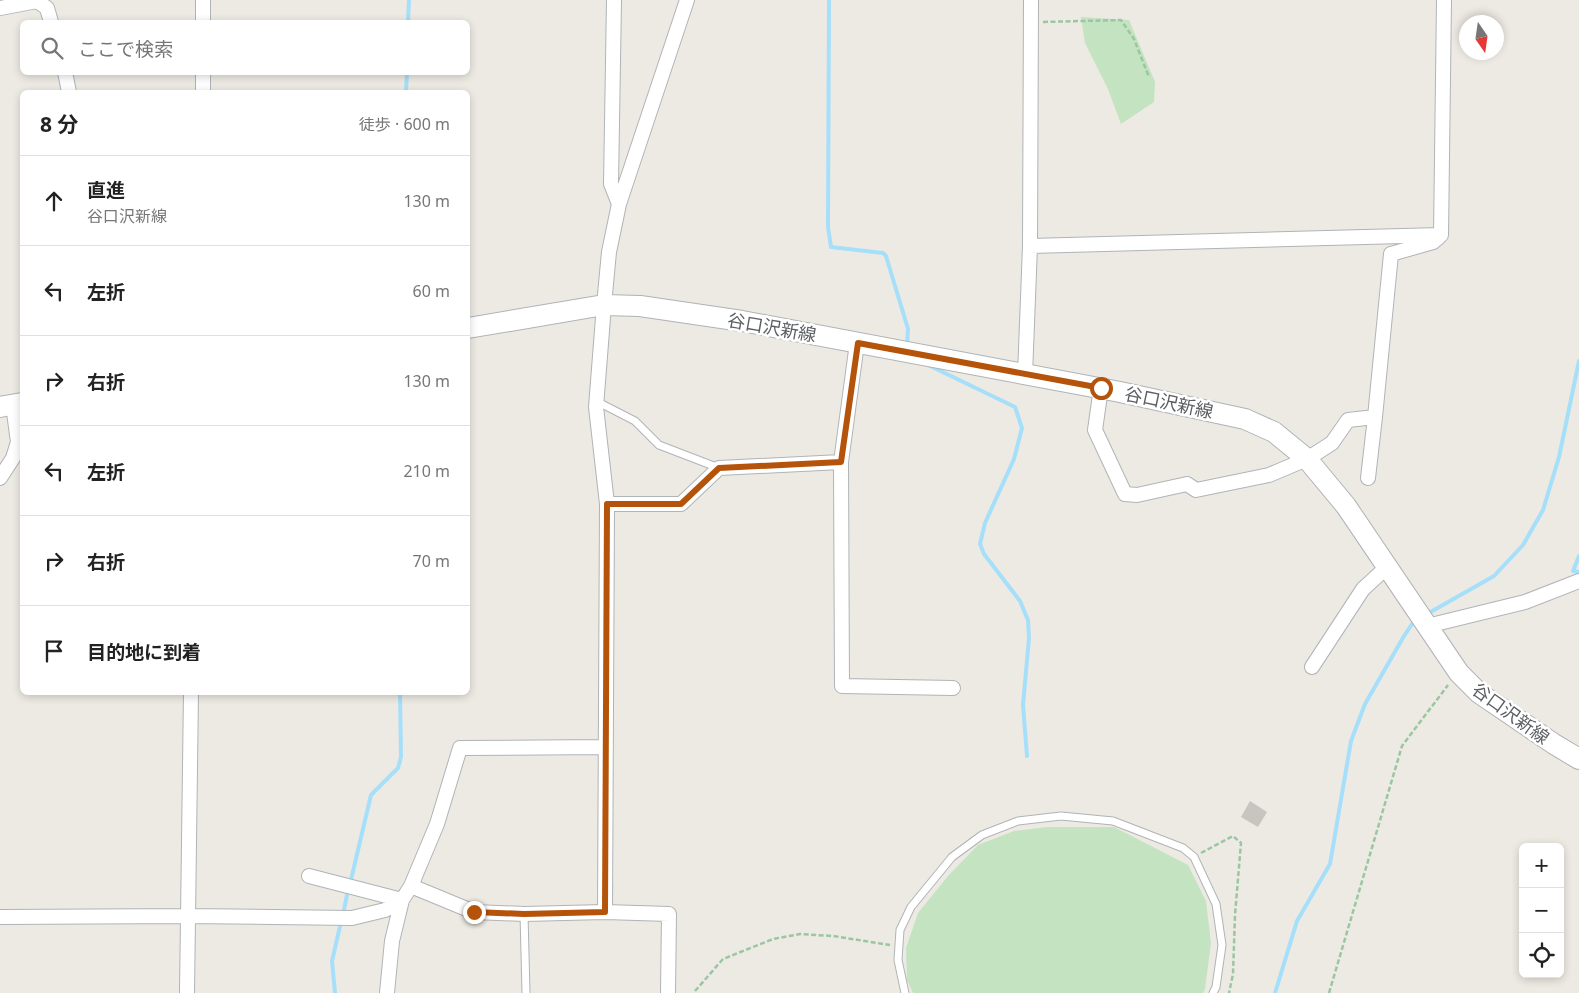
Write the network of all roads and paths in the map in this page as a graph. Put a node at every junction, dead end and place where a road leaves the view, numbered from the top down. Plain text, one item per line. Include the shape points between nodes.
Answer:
1 (203, 0) edge
2 (614, 0) edge
3 (687, 0) edge
4 (1031, 0) edge
5 (1444, 0) edge
6 (0, 8) edge
7 (50, 20) edge
8 (203, 20) edge
9 (1032, 22) junction
10 (66, 75) edge
11 (203, 75) edge
12 (1149, 77) dead end
13 (69, 90) edge
14 (203, 90) edge
15 (619, 204) junction
16 (1441, 235) junction
17 (1030, 246) junction
18 (604, 305) junction
19 (470, 328) edge
20 (858, 343) junction
21 (1025, 375) junction
22 (1101, 388) junction
23 (596, 401) junction
24 (12, 405) edge
25 (1375, 417) junction
26 (1307, 459) junction
27 (841, 462) junction
28 (719, 468) junction
29 (0, 478) edge
30 (1368, 478) dead end
31 (607, 504) junction
32 (1386, 567) junction
33 (1579, 581) edge
34 (1427, 626) junction
35 (1312, 667) dead end
36 (1459, 673) junction
37 (953, 688) dead end
38 (191, 695) edge
39 (606, 747) junction
40 (1579, 759) edge
41 (1194, 857) junction
42 (310, 876) dead end
43 (411, 886) junction
44 (402, 900) junction
45 (605, 912) junction
46 (524, 914) junction
47 (188, 916) junction
48 (0, 917) edge
49 (898, 946) junction
50 (695, 991) dead end
51 (187, 993) edge
52 (387, 993) edge
53 (526, 993) edge
54 (668, 993) edge
55 (905, 993) edge
56 (1213, 993) edge
57 (1229, 993) edge
58 (1329, 993) edge

1 - 8 street
2 - 15 street via 611,184
3 - 15 street
4 - 9 street
5 - 16 street
6 - 7 street via 37,1 47,8
9 - 12 path via 1121,20 1134,40
9 - 17 street
10 - 13 street
11 - 14 street
15 - 18 street via 609,252
16 - 17 street
16 - 25 street via 1433,242 1391,254
17 - 21 street
18 - 19 main road, 谷口沢新線
18 - 20 main road, 谷口沢新線 via 640,306 742,321
18 - 23 street
20 - 21 main road, 谷口沢新線
20 - 27 street
21 - 22 main road, 谷口沢新線
22 - 26 main road, 谷口沢新線 via 1245,419 1274,432
22 - 26 street via 1095,430 1126,494 1136,496 1188,484 1196,490 1269,476
23 - 28 lane via 636,422 658,444
23 - 31 street
24 - 29 street via 18,442 14,458
25 - 26 street via 1348,420 1332,444
25 - 30 street
26 - 32 main road, 谷口沢新線 via 1346,506
27 - 28 street
27 - 37 street via 842,686
28 - 31 street via 681,504
31 - 39 street
32 - 34 main road, 谷口沢新線
32 - 35 street via 1363,589
33 - 34 street via 1525,602
34 - 36 main road, 谷口沢新線
36 - 40 main road, 谷口沢新線 via 1479,693
36 - 58 path via 1402,746
38 - 47 street
39 - 43 street via 460,748 437,824
39 - 45 street
41 - 49 lane via 1183,848 1113,821 1061,816 1018,821 982,835 952,857 911,907 900,930
41 - 56 lane via 1216,904 1222,945
41 - 57 path via 1233,836 1242,843 1235,915 1234,974
42 - 44 street
43 - 44 street
43 - 46 street via 474,912
44 - 47 street via 385,910 352,918
44 - 52 street via 392,941
45 - 46 street
45 - 54 street via 670,914
46 - 53 lane
47 - 48 street
47 - 51 street
49 - 50 path via 832,936 800,934 782,937 723,959
49 - 55 lane

